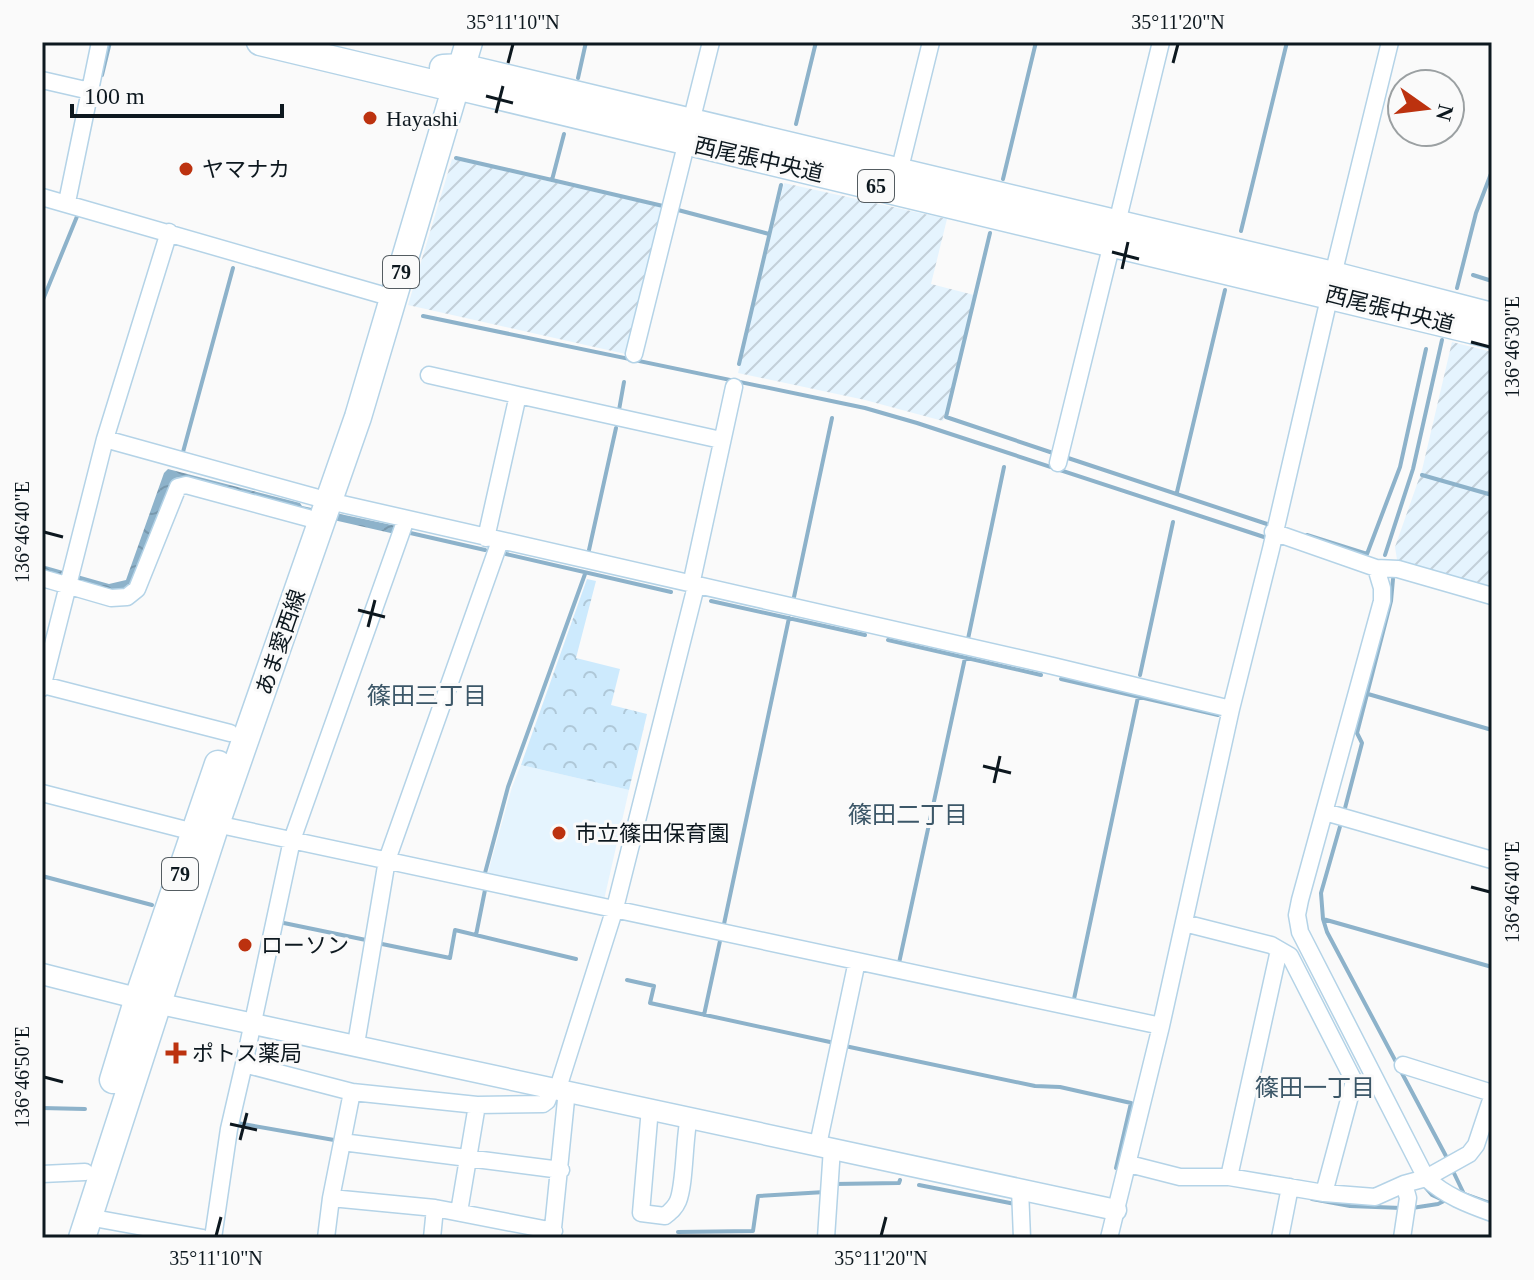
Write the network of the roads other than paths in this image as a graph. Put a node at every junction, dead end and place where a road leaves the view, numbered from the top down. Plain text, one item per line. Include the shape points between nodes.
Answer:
1 (100, 42) edge
2 (260, 42) edge
3 (335, 42) edge
4 (452, 42) edge
5 (469, 42) edge
6 (711, 42) edge
7 (931, 42) edge
8 (1161, 42) edge
9 (1390, 42) edge
10 (450, 76) junction
11 (42, 80) edge
12 (90, 91) junction
13 (689, 132) junction
14 (899, 172) junction
15 (42, 197) edge
16 (67, 202) junction
17 (169, 232) junction
18 (1114, 233) junction
19 (1332, 285) junction
20 (379, 294) junction
21 (1492, 316) edge
22 (1492, 335) edge
23 (634, 354) dead end
24 (429, 375) dead end
25 (734, 387) dead end
26 (518, 395) junction
27 (105, 439) junction
28 (721, 440) junction
29 (1058, 463) dead end
30 (317, 511) junction
31 (406, 519) junction
32 (1273, 532) junction
33 (493, 540) junction
34 (1376, 568) junction
35 (42, 578) edge
36 (69, 579) junction
37 (693, 586) junction
38 (1492, 596) edge
39 (42, 686) edge
40 (1231, 709) junction
41 (230, 733) junction
42 (42, 793) edge
43 (1325, 812) junction
44 (205, 828) junction
45 (292, 840) junction
46 (387, 860) junction
47 (1492, 860) edge
48 (615, 908) junction
49 (1184, 923) junction
50 (1279, 950) junction
51 (857, 961) junction
52 (42, 974) edge
53 (147, 1000) junction
54 (253, 1022) junction
55 (1161, 1026) junction
56 (356, 1044) junction
57 (244, 1064) junction
58 (1403, 1065) dead end
59 (559, 1088) junction
60 (352, 1092) junction
61 (1492, 1095) edge
62 (477, 1105) junction
63 (650, 1108) junction
64 (689, 1117) junction
65 (342, 1142) junction
66 (825, 1147) junction
67 (468, 1157) junction
68 (1129, 1164) junction
69 (561, 1170) junction
70 (85, 1172) junction
71 (42, 1174) edge
72 (1229, 1177) junction
73 (1426, 1178) junction
74 (1404, 1184) junction
75 (1290, 1187) junction
76 (1020, 1189) junction
77 (1324, 1193) junction
78 (331, 1198) junction
79 (435, 1208) junction
80 (1116, 1210) junction
81 (459, 1212) junction
82 (1492, 1213) edge
83 (85, 1228) edge
84 (553, 1234) edge
85 (66, 1238) edge
86 (203, 1238) edge
87 (213, 1238) edge
88 (326, 1238) edge
89 (432, 1238) edge
90 (826, 1238) edge
91 (1022, 1238) edge
92 (1109, 1238) edge
93 (1280, 1238) edge
94 (1402, 1238) edge

1 - 12 street
2 - 10 main road, 西尾張中央道 / 65
3 - 10 main road, 西尾張中央道 / 65
4 - 10 main road, あま愛西線 / 79
5 - 10 main road, あま愛西線 / 79
6 - 13 street
7 - 14 street
8 - 18 street
9 - 19 street
10 - 13 main road, 西尾張中央道 / 65
10 - 20 main road, あま愛西線 / 79
10 - 30 main road, あま愛西線 / 79 via 358,417
11 - 12 street
12 - 16 street
13 - 14 main road, 西尾張中央道 / 65
13 - 18 main road, 西尾張中央道 / 65
13 - 23 street
14 - 18 main road, 西尾張中央道 / 65
15 - 16 street
16 - 17 street
17 - 20 street
17 - 27 street
18 - 19 main road, 西尾張中央道 / 65
18 - 29 street
19 - 21 main road, 西尾張中央道 / 65
19 - 22 main road, 西尾張中央道 / 65
19 - 32 street
20 - 30 main road, あま愛西線 / 79
24 - 26 street
25 - 28 street
26 - 28 street
26 - 33 street
27 - 30 street
27 - 36 street
28 - 37 street
30 - 31 street
30 - 36 street via 178,487 137,589 127,597 111,598
30 - 41 main road, あま愛西線 / 79
30 - 44 main road, あま愛西線 / 79
31 - 33 street
31 - 45 street
32 - 34 street
32 - 40 street
33 - 37 street
33 - 46 street
34 - 38 street via 1398,569
34 - 43 street via 1382,601
35 - 36 street
36 - 39 street
37 - 40 street
37 - 48 street
39 - 41 street
40 - 49 street
41 - 44 main road, あま愛西線 / 79
42 - 44 street
43 - 47 street
43 - 73 street via 1300,900 1300,932
44 - 45 street
44 - 53 main road, あま愛西線 / 79
45 - 46 street
45 - 54 street
46 - 48 street
46 - 56 street
48 - 51 street
48 - 59 street
49 - 50 street
49 - 55 street
50 - 72 street
50 - 77 street via 1290,956 1354,1081
51 - 55 street
51 - 66 street
52 - 53 street
53 - 54 street
53 - 70 main road, あま愛西線 / 79
53 - 83 main road, あま愛西線 / 79
54 - 56 street
54 - 57 street
55 - 68 street
56 - 59 street
57 - 60 street
57 - 87 street
58 - 61 street
59 - 62 street via 543,1104
59 - 63 street
59 - 69 street
60 - 62 street
60 - 65 street
61 - 73 street via 1469,1154
62 - 67 street
63 - 64 street
63 - 64 street via 641,1213 665,1216 680,1199
64 - 66 street
65 - 67 street
65 - 78 street
66 - 76 street
66 - 90 street
67 - 69 street
67 - 81 street
68 - 72 street via 1180,1177
68 - 80 street
69 - 84 street
70 - 71 street
70 - 85 main road, あま愛西線 / 79
72 - 75 street
73 - 74 street
73 - 82 street via 1441,1192
74 - 77 street via 1375,1197
74 - 94 street via 1408,1198
75 - 77 street
75 - 93 street
76 - 80 street
76 - 91 street
78 - 79 street
78 - 88 street
79 - 81 street
79 - 89 street
80 - 92 street
81 - 84 street
83 - 86 street

